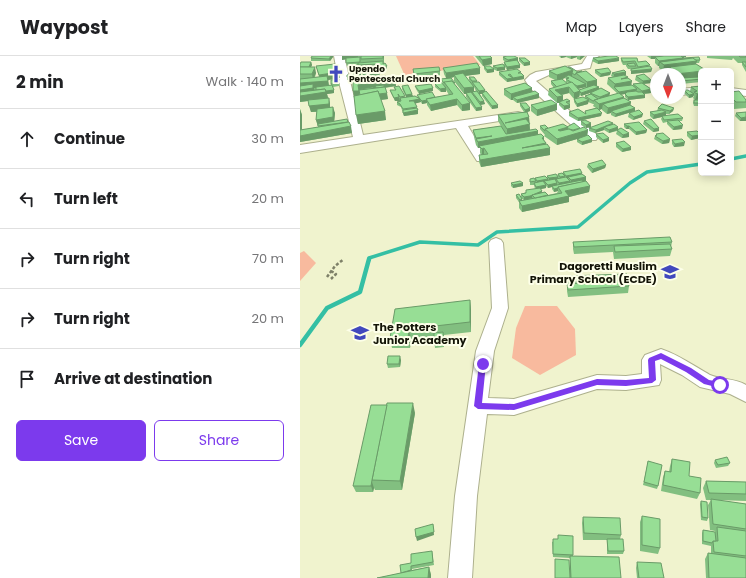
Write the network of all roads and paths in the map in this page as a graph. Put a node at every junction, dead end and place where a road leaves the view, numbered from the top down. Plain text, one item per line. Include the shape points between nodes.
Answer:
1 (339, 56) edge
2 (594, 56) edge
3 (698, 90) edge
4 (686, 91) edge
5 (734, 91) edge
6 (746, 93) edge
7 (518, 115) edge
8 (458, 124) junction
9 (592, 137) edge
10 (360, 138) junction
11 (300, 149) edge
12 (481, 158) edge
13 (496, 243) dead end
14 (344, 259) dead end
15 (331, 272) junction
16 (327, 278) dead end
17 (331, 279) dead end
18 (746, 394) edge
19 (478, 406) junction
20 (460, 578) edge

1 - 10 street
2 - 9 street via 588,60 586,66 549,72 530,80
3 - 4 street
5 - 6 street
7 - 8 street
8 - 10 street
8 - 12 street
10 - 11 street
13 - 19 street via 500,308 485,351
14 - 15 path
15 - 16 path
15 - 17 path via 336,274
18 - 19 street via 734,387 707,382 661,356 651,360 652,380 626,383 597,382 514,407
19 - 20 street via 466,496

